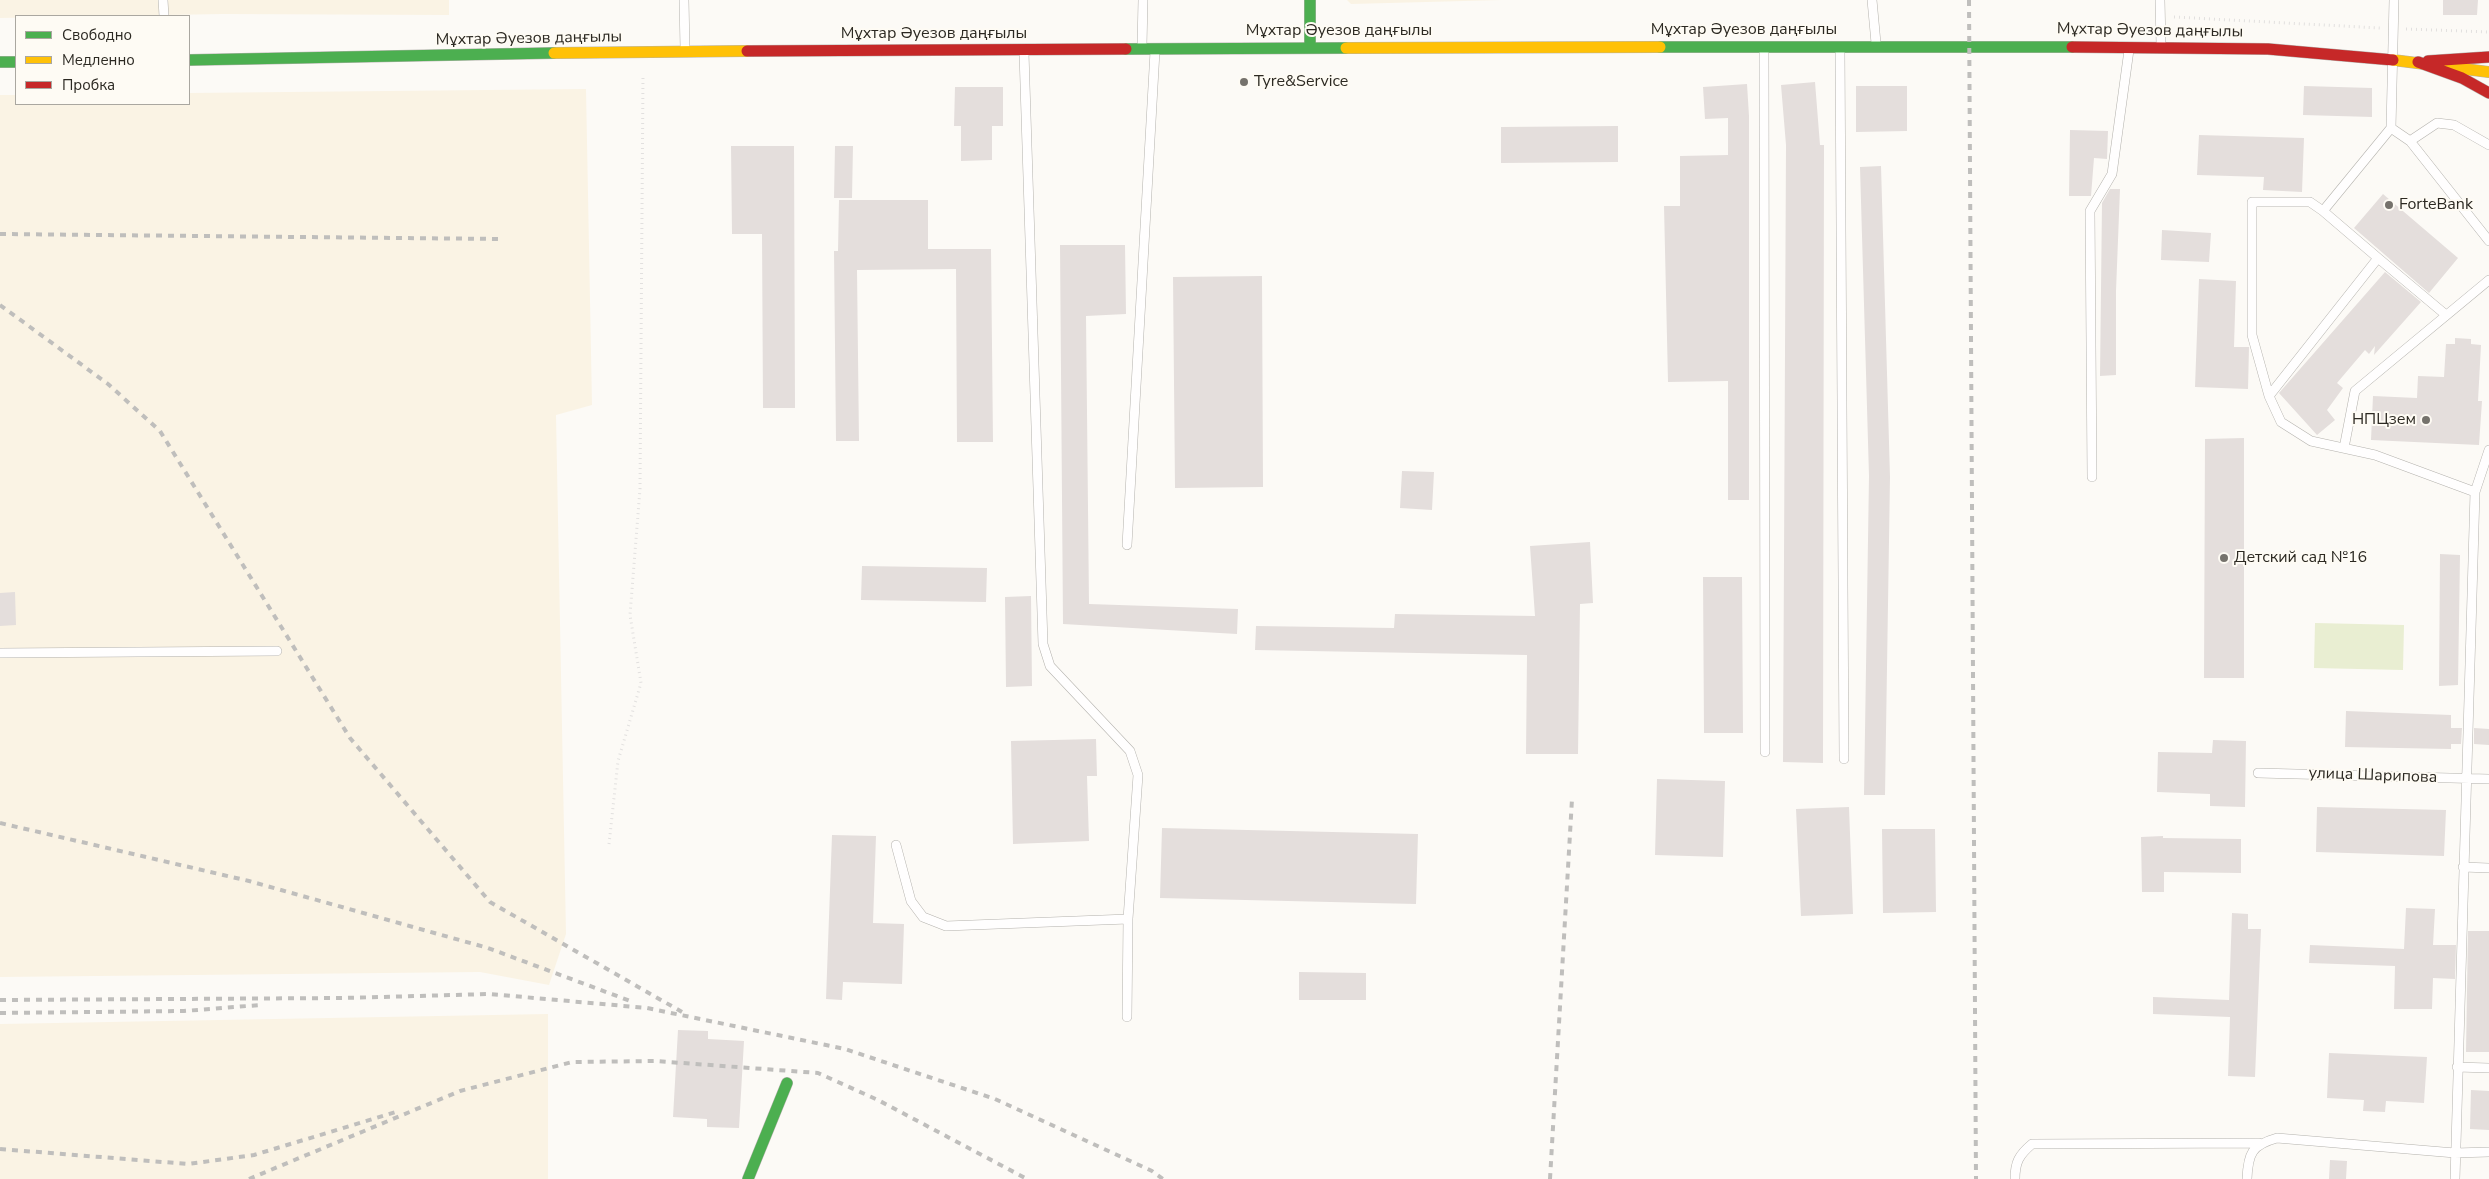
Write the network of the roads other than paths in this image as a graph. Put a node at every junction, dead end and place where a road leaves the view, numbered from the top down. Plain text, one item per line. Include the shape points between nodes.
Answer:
1 (163, 0) edge
2 (684, 0) edge
3 (1143, 0) edge
4 (1310, 0) edge
5 (1872, 0) edge
6 (2160, 0) edge
7 (2394, 0) edge
8 (164, 15) edge
9 (1764, 46) junction
10 (1840, 46) junction
11 (1876, 46) junction
12 (1310, 47) junction
13 (2130, 47) junction
14 (2162, 48) junction
15 (1142, 49) junction
16 (1155, 49) junction
17 (1024, 50) junction
18 (684, 52) junction
19 (2489, 57) edge
20 (2394, 59) junction
21 (190, 60) edge
22 (0, 62) edge
23 (15, 62) edge
24 (2418, 62) junction
25 (2489, 72) edge
26 (2489, 93) edge
27 (2391, 128) junction
28 (2410, 141) junction
29 (2489, 145) edge
30 (2323, 211) junction
31 (2489, 241) edge
32 (2378, 258) junction
33 (2489, 280) edge
34 (2446, 315) junction
35 (2269, 396) junction
36 (2344, 448) junction
37 (2489, 450) edge
38 (2092, 477) dead end
39 (2475, 492) junction
40 (1127, 545) dead end
41 (277, 651) dead end
42 (0, 653) edge
43 (1765, 752) dead end
44 (1844, 759) dead end
45 (2258, 773) dead end
46 (2466, 779) junction
47 (2489, 779) edge
48 (896, 845) dead end
49 (2463, 866) junction
50 (2489, 868) edge
51 (1128, 919) junction
52 (1127, 1017) dead end
53 (2457, 1067) junction
54 (2489, 1068) edge
55 (787, 1083) dead end
56 (2258, 1143) junction
57 (2489, 1152) edge
58 (2455, 1153) junction
59 (748, 1179) edge
60 (2015, 1179) edge
61 (2246, 1179) edge
62 (2455, 1179) edge

1 - 8 lane
2 - 18 lane
3 - 15 lane
4 - 12 main road
5 - 11 lane
6 - 14 lane
7 - 20 lane
9 - 10 main road, Мұхтар Әуезов даңғылы
9 - 12 main road, Мұхтар Әуезов даңғылы
9 - 43 lane
10 - 11 main road, Мұхтар Әуезов даңғылы
10 - 44 lane
11 - 13 main road, Мұхтар Әуезов даңғылы
12 - 16 main road, Мұхтар Әуезов даңғылы
13 - 14 main road, Мұхтар Әуезов даңғылы
13 - 38 lane via 2112,174 2090,211
14 - 20 main road, Мұхтар Әуезов даңғылы via 2268,49
15 - 16 main road, Мұхтар Әуезов даңғылы
15 - 17 main road, Мұхтар Әуезов даңғылы
16 - 40 lane
17 - 18 main road, Мұхтар Әуезов даңғылы
17 - 51 lane via 1043,644 1050,666 1130,751 1138,775
18 - 21 main road, Мұхтар Әуезов даңғылы
19 - 24 main road
20 - 24 main road, Мұхтар Әуезов даңғылы
20 - 27 lane
22 - 23 main road
24 - 25 main road, Мұхтар Әуезов даңғылы
24 - 26 main road via 2462,78
27 - 28 lane
27 - 30 lane
28 - 29 lane via 2436,123 2454,125
28 - 31 lane
30 - 32 lane
30 - 35 lane via 2310,202 2252,202 2252,335
32 - 34 lane
32 - 35 lane
33 - 34 lane
34 - 36 lane via 2355,390
35 - 36 lane via 2281,422 2311,441
36 - 39 lane via 2375,455
37 - 39 lane
39 - 46 lane
41 - 42 lane
45 - 46 lane, улица Шарипова
46 - 47 lane, улица Шарипова
46 - 49 lane
48 - 51 lane via 911,901 923,917 946,926
49 - 50 lane
49 - 53 lane
51 - 52 lane
53 - 54 lane
53 - 58 lane
55 - 59 main road
56 - 58 lane via 2277,1138
56 - 60 lane via 2032,1144 2021,1153 2015,1164
56 - 61 lane via 2248,1159
57 - 58 lane
58 - 62 lane

